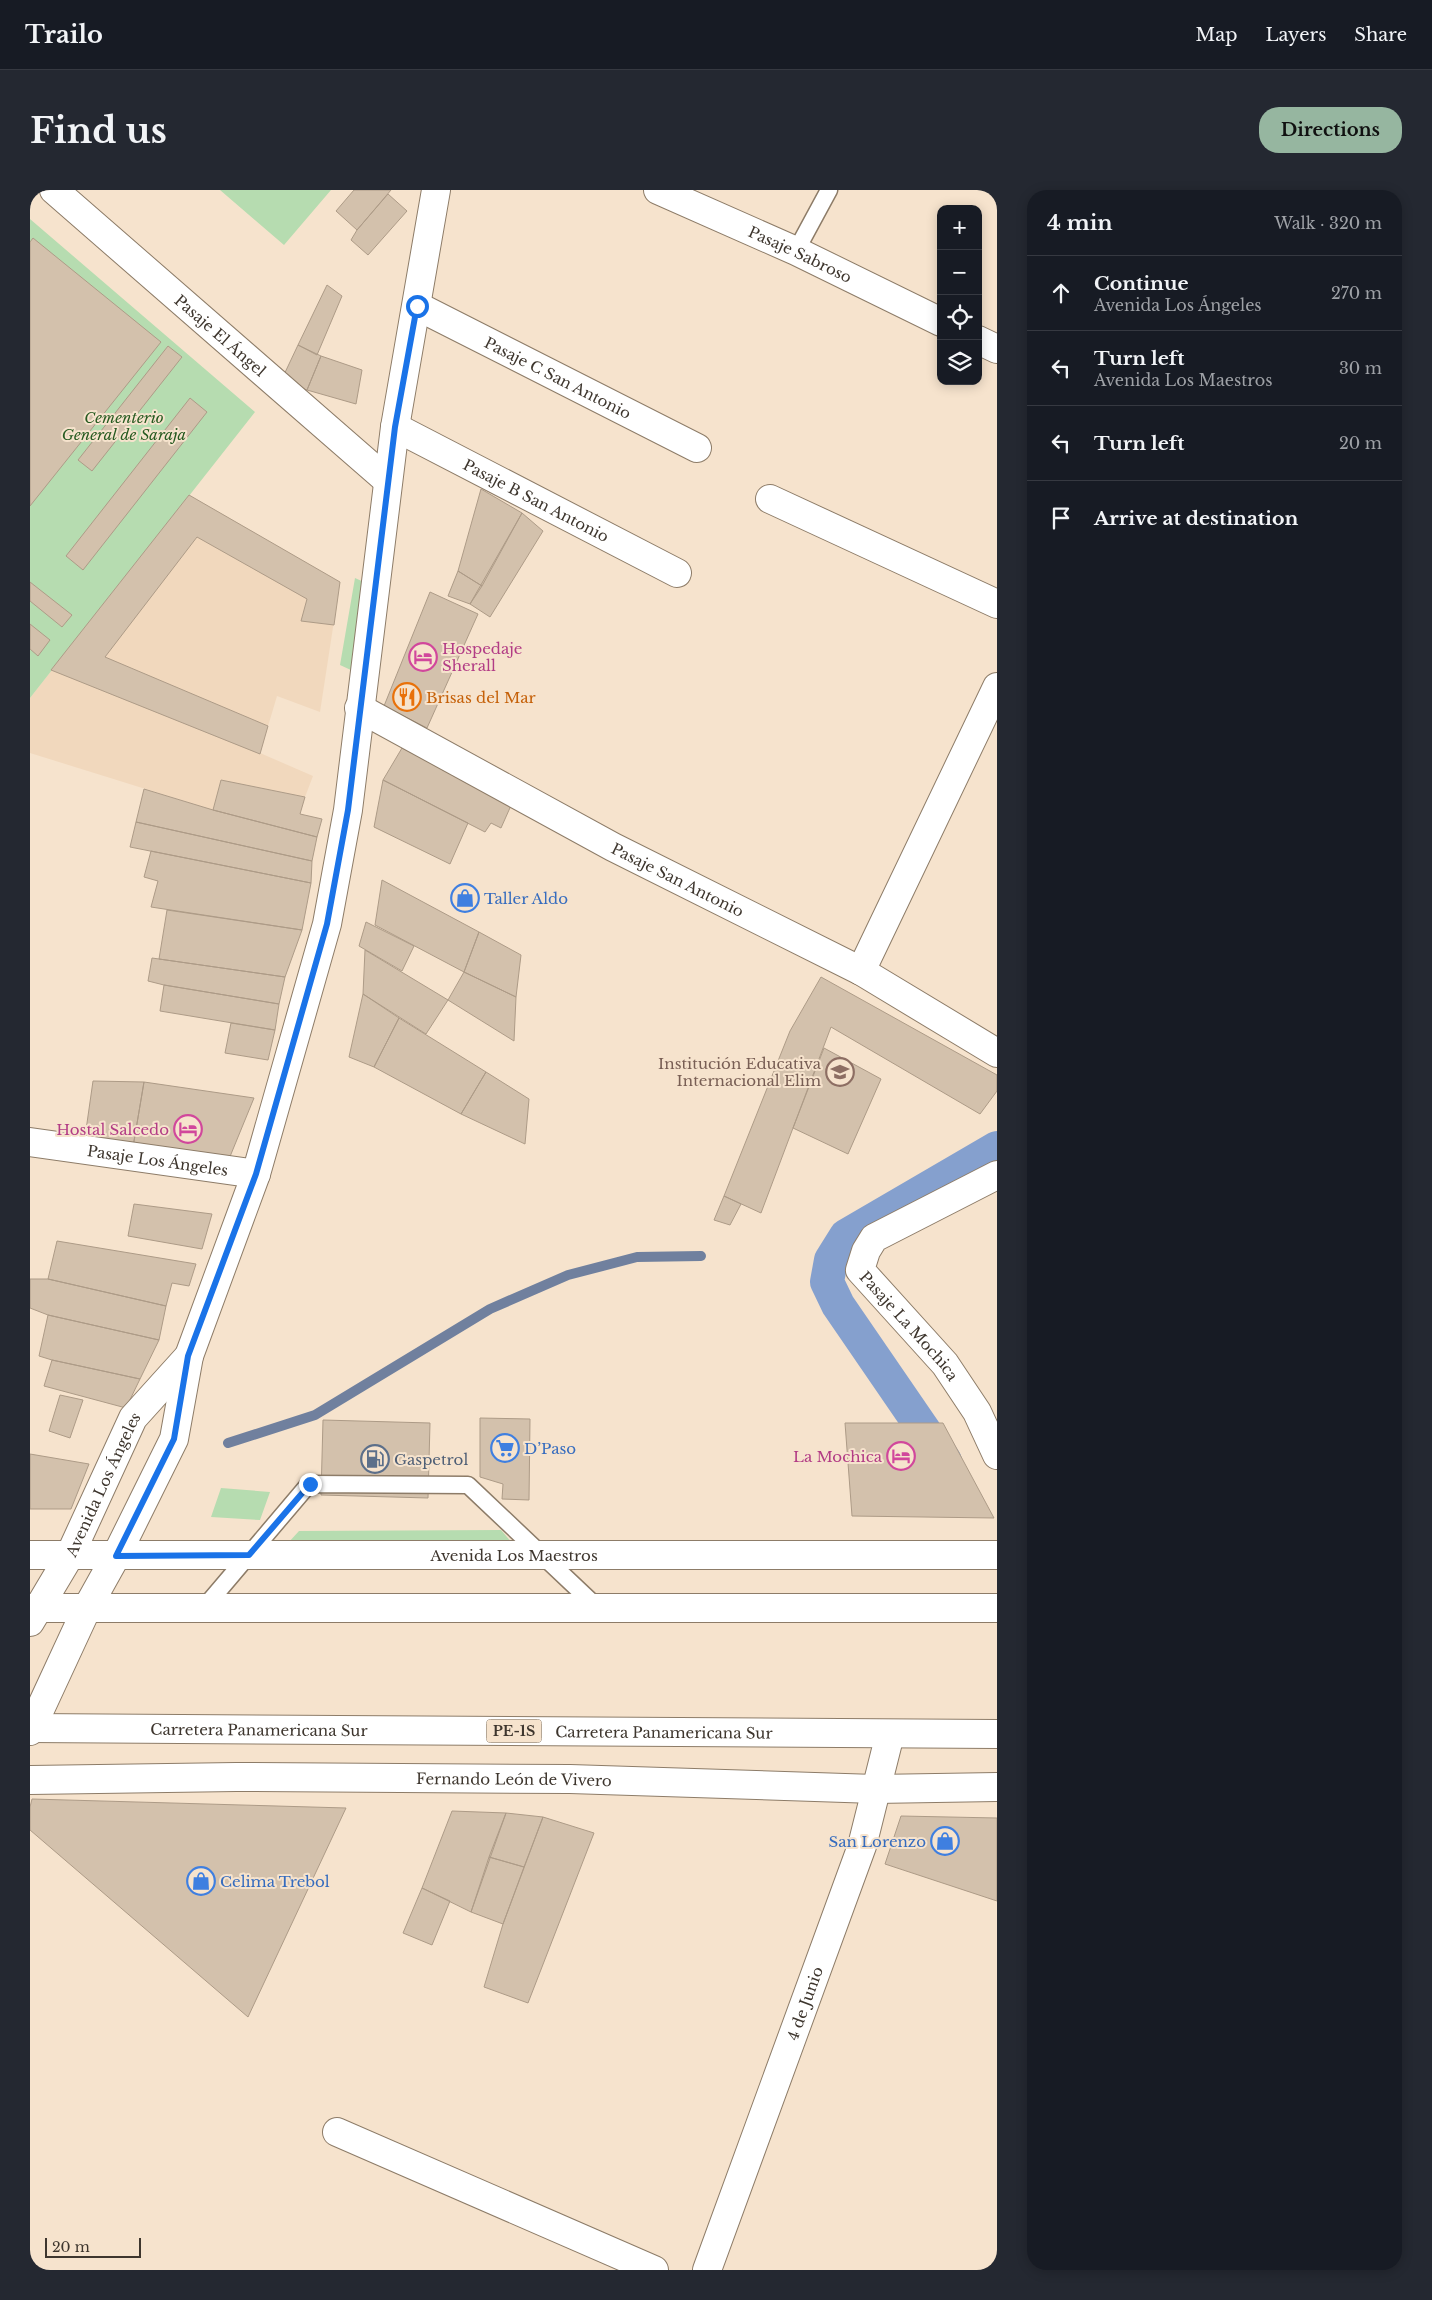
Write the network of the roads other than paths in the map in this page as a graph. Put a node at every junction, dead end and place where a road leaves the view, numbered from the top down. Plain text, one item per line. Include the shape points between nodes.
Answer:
1 (54, 190) edge
2 (436, 190) edge
3 (658, 190) edge
4 (829, 190) edge
5 (796, 251) junction
6 (417, 306) junction
7 (937, 320) edge
8 (982, 342) edge
9 (997, 349) edge
10 (395, 427) junction
11 (697, 448) dead end
12 (388, 481) junction
13 (770, 499) dead end
14 (677, 573) dead end
15 (997, 604) edge
16 (997, 687) edge
17 (359, 708) junction
18 (861, 971) junction
19 (997, 1053) edge
20 (30, 1142) edge
21 (256, 1174) junction
22 (997, 1175) edge
23 (188, 1356) junction
24 (997, 1455) edge
25 (30, 1555) edge
26 (70, 1555) junction
27 (249, 1555) junction
28 (542, 1555) junction
29 (997, 1555) edge
30 (116, 1556) junction
31 (88, 1608) junction
32 (997, 1608) edge
33 (203, 1609) junction
34 (599, 1609) junction
35 (33, 1613) edge
36 (30, 1729) edge
37 (890, 1734) junction
38 (997, 1734) edge
39 (30, 1780) edge
40 (997, 1787) edge
41 (875, 1789) junction
42 (337, 2132) dead end
43 (654, 2270) edge
44 (708, 2270) edge

1 - 12 main road, Pasaje El Ángel
2 - 6 main road, Avenida Los Ángeles
3 - 5 main road, Pasaje Sabroso
4 - 5 lane
5 - 7 main road, Pasaje Sabroso
6 - 10 main road, Avenida Los Ángeles
6 - 11 main road, Pasaje C San Antonio
8 - 9 main road
10 - 12 main road, Avenida Los Ángeles
10 - 14 main road, Pasaje B San Antonio
12 - 17 main road, Avenida Los Ángeles
13 - 15 main road
16 - 18 main road
17 - 18 main road, Pasaje San Antonio via 613,847
17 - 21 main road, Avenida Los Ángeles via 348,810 327,924
18 - 19 main road, Pasaje San Antonio
20 - 21 main road, Pasaje Los Ángeles
21 - 23 main road, Avenida Los Ángeles
22 - 24 main road, Pasaje La Mochica via 874,1238 860,1270 945,1364 977,1412
23 - 26 main road, Avenida Los Ángeles via 133,1418
23 - 30 main road, Avenida Los Ángeles via 174,1439
25 - 26 main road, Avenida Los Maestros
26 - 30 main road, Avenida Los Maestros
26 - 35 main road, Avenida Los Ángeles
27 - 28 main road, Avenida Los Maestros
27 - 28 lane via 310,1484 468,1485
27 - 30 main road, Avenida Los Maestros
27 - 33 lane
28 - 29 main road, Avenida Los Maestros
28 - 34 lane
30 - 31 main road, Avenida Los Ángeles
31 - 33 main road
31 - 35 main road
31 - 36 main road, Avenida Los Ángeles
32 - 34 main road
33 - 34 main road
36 - 37 main road, Carretera Panamericana Sur / PE-1S
37 - 38 main road, Carretera Panamericana Sur / PE-1S
37 - 41 main road, 4 de Junio
39 - 41 main road, Fernando León de Vivero via 236,1776 570,1779
40 - 41 main road, Fernando León de Vivero
41 - 44 main road, 4 de Junio via 862,1846
42 - 43 main road

